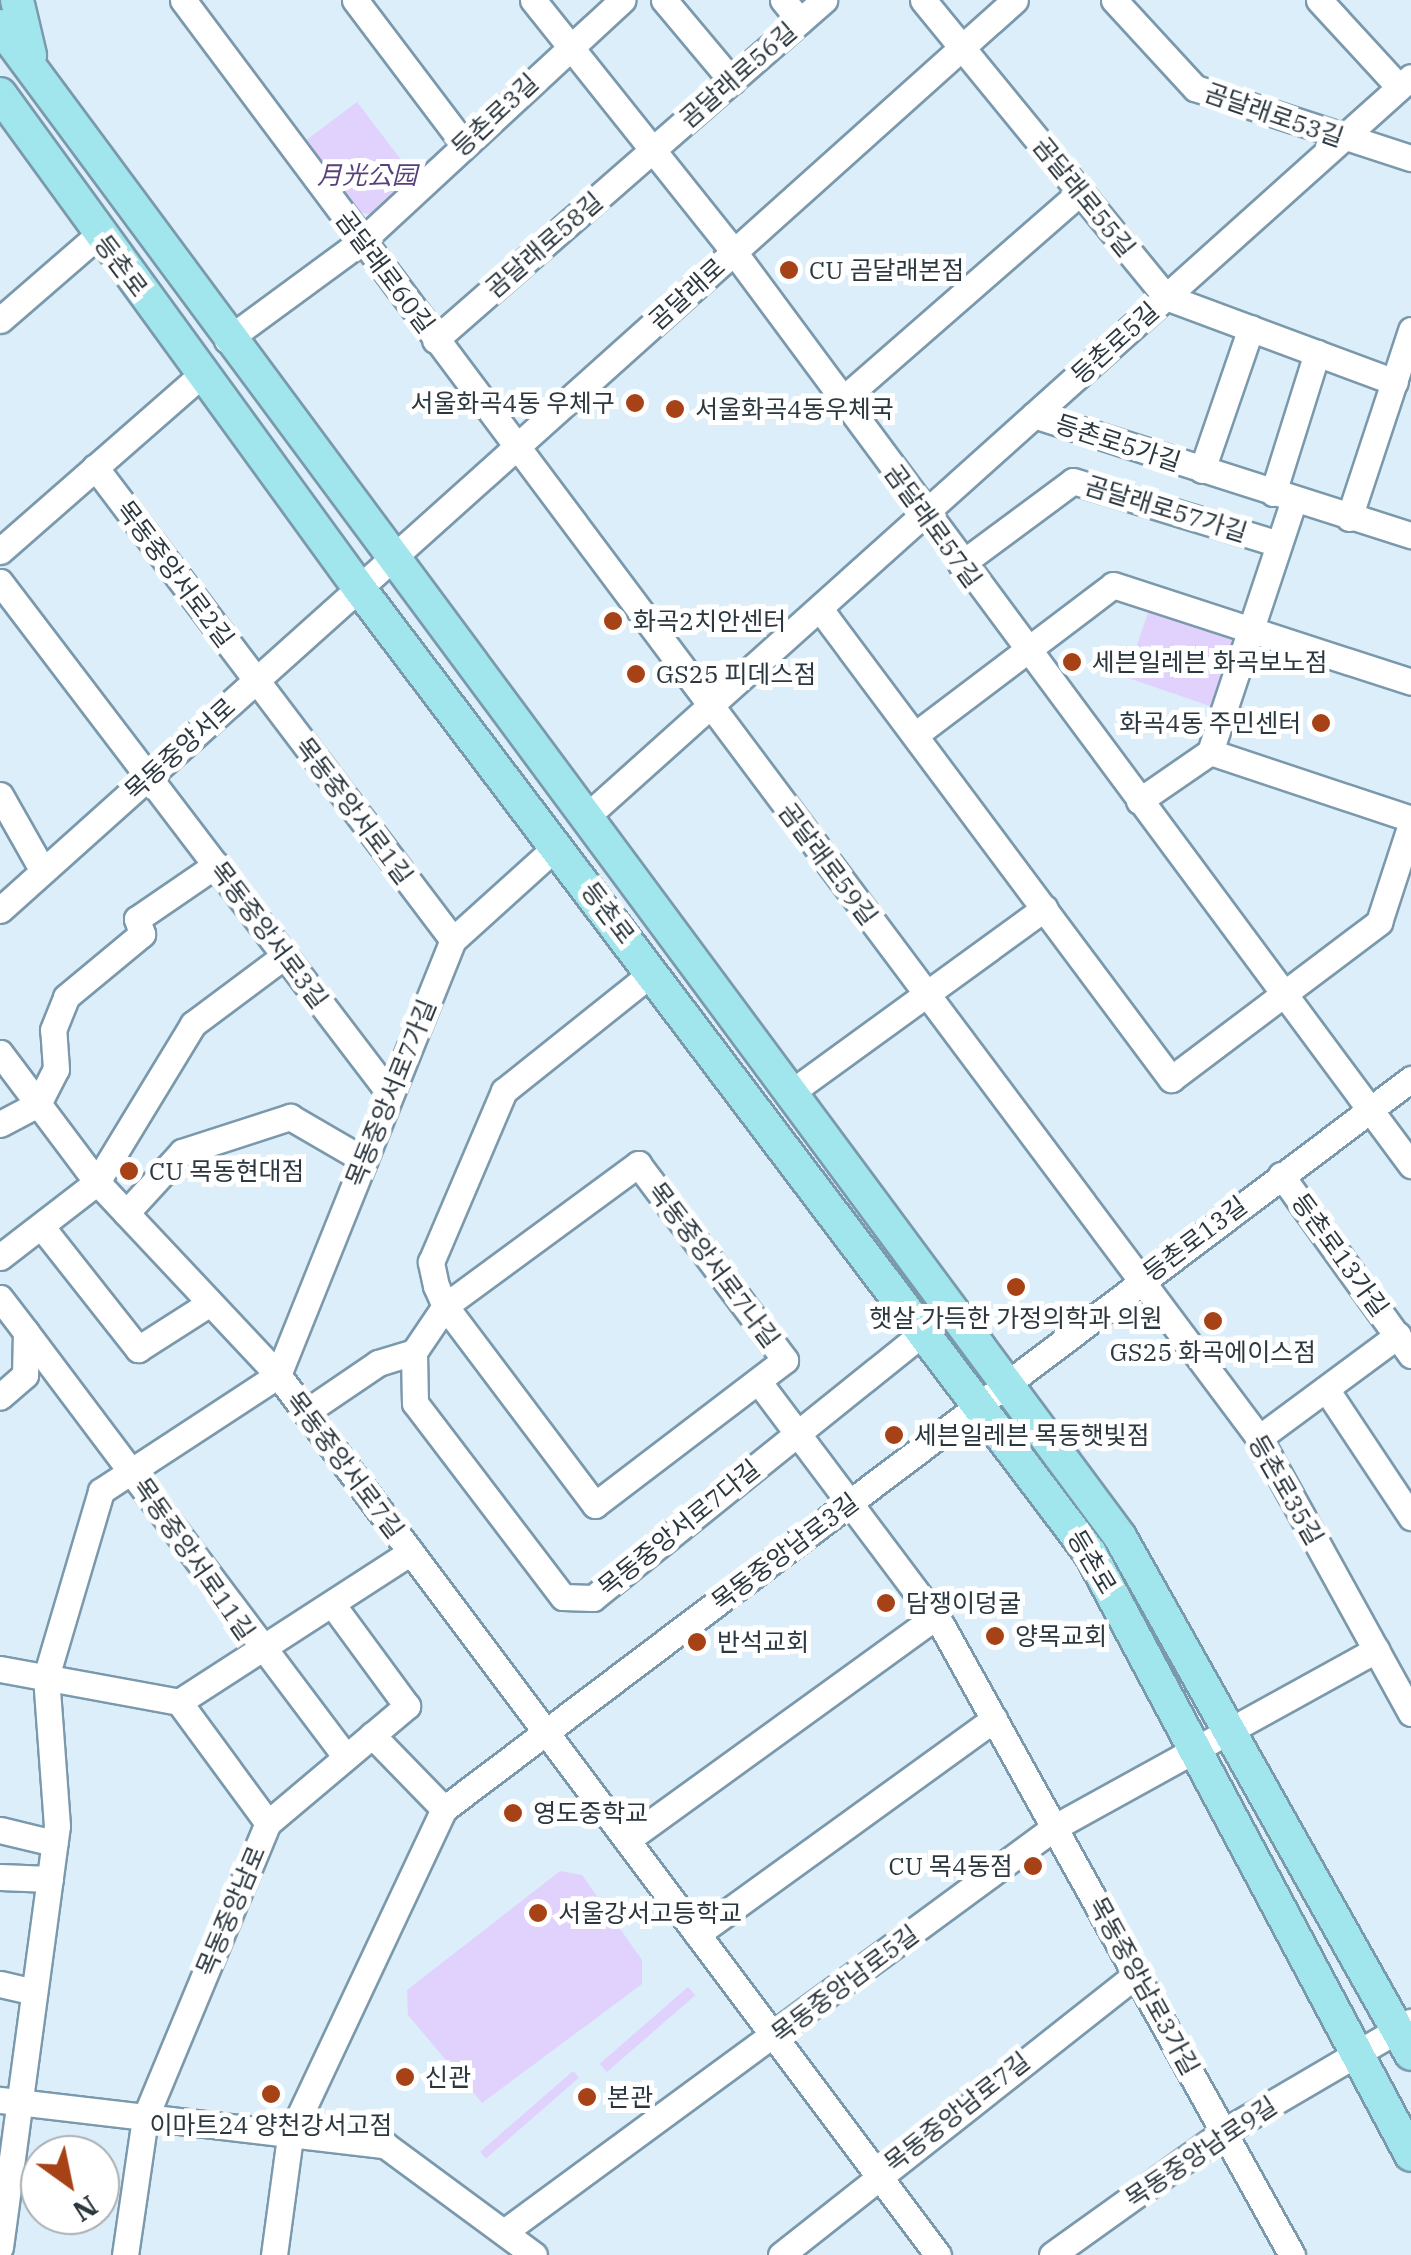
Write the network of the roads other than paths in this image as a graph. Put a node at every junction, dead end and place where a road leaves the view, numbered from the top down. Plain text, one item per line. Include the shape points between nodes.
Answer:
1 (17, 0) edge
2 (183, 0) edge
3 (356, 0) edge
4 (533, 0) edge
5 (622, 0) edge
6 (664, 0) edge
7 (782, 0) edge
8 (824, 0) edge
9 (922, 0) edge
10 (1015, 0) edge
11 (1114, 0) edge
12 (1319, 0) edge
13 (800, 20) junction
14 (0, 26) edge
15 (568, 47) junction
16 (963, 47) junction
17 (33, 69) junction
18 (732, 81) junction
19 (1405, 82) edge
20 (0, 94) edge
21 (10, 119) edge
22 (1342, 140) junction
23 (464, 144) junction
24 (652, 150) junction
25 (1411, 158) edge
26 (1078, 194) junction
27 (98, 235) junction
28 (362, 241) junction
29 (734, 252) junction
30 (1166, 297) junction
31 (0, 320) edge
32 (1251, 328) junction
33 (1411, 330) edge
34 (227, 340) junction
35 (436, 340) junction
36 (1318, 353) junction
37 (202, 374) junction
38 (1394, 382) junction
39 (842, 400) junction
40 (1034, 415) junction
41 (515, 448) junction
42 (95, 467) junction
43 (1202, 470) junction
44 (1284, 496) junction
45 (924, 514) junction
46 (1349, 518) junction
47 (1411, 536) edge
48 (1279, 544) junction
49 (0, 550) edge
50 (393, 558) junction
51 (961, 564) junction
52 (0, 582) edge
53 (359, 588) junction
54 (820, 609) junction
55 (1250, 628) junction
56 (1027, 654) junction
57 (255, 681) junction
58 (1411, 682) edge
59 (710, 706) junction
60 (915, 735) junction
61 (1210, 752) junction
62 (150, 776) junction
63 (0, 794) edge
64 (1139, 801) junction
65 (586, 817) junction
66 (1411, 822) edge
67 (557, 846) junction
68 (216, 865) junction
69 (43, 871) junction
70 (1045, 908) junction
71 (0, 910) edge
72 (453, 940) junction
73 (283, 957) junction
74 (652, 972) junction
75 (927, 994) junction
76 (1286, 996) junction
77 (0, 1053) edge
78 (1411, 1079) edge
79 (793, 1091) junction
80 (390, 1094) junction
81 (38, 1104) junction
82 (1370, 1110) junction
83 (0, 1124) edge
84 (364, 1160) junction
85 (1411, 1166) edge
86 (1282, 1175) junction
87 (97, 1182) junction
88 (126, 1213) junction
89 (41, 1226) junction
90 (0, 1257) edge
91 (1141, 1280) junction
92 (0, 1298) edge
93 (210, 1303) junction
94 (445, 1306) junction
95 (926, 1330) junction
96 (26, 1332) junction
97 (1405, 1345) edge
98 (414, 1352) junction
99 (278, 1376) junction
100 (1008, 1378) junction
101 (758, 1381) junction
102 (1326, 1388) junction
103 (0, 1397) edge
104 (979, 1400) junction
105 (306, 1412) junction
106 (798, 1432) junction
107 (1259, 1438) junction
108 (129, 1467) junction
109 (852, 1502) junction
110 (1411, 1517) edge
111 (411, 1552) junction
112 (332, 1604) junction
113 (935, 1617) junction
114 (1376, 1650) junction
115 (259, 1651) junction
116 (0, 1668) edge
117 (46, 1677) junction
118 (179, 1702) junction
119 (1411, 1714) edge
120 (994, 1719) junction
121 (1227, 1728) junction
122 (546, 1732) junction
123 (372, 1735) junction
124 (1192, 1747) junction
125 (346, 1756) junction
126 (444, 1808) junction
127 (268, 1823) junction
128 (1054, 1827) junction
129 (0, 1830) edge
130 (626, 1840) junction
131 (54, 1843) junction
132 (0, 1877) edge
133 (50, 1879) junction
134 (698, 1934) junction
135 (1137, 1974) junction
136 (0, 1984) edge
137 (34, 1992) junction
138 (1406, 2035) edge
139 (774, 2036) junction
140 (1355, 2056) junction
141 (10, 2101) edge
142 (145, 2118) junction
143 (1225, 2130) junction
144 (290, 2136) junction
145 (1411, 2155) edge
146 (878, 2174) junction
147 (504, 2232) junction
148 (0, 2247) edge
149 (1290, 2254) edge
150 (125, 2255) edge
151 (274, 2255) edge
152 (534, 2255) edge
153 (782, 2255) edge
154 (938, 2255) edge
155 (1052, 2255) edge

1 - 17 main road
2 - 28 street, 곰달래로60길
3 - 23 street
4 - 15 street
5 - 15 street, 등촌로3길
6 - 18 street
7 - 13 street
8 - 13 street, 곰달래로56길
9 - 16 street
10 - 16 street, 곰달래로
11 - 22 street, 곰달래로53길 via 1196,88
12 - 19 street
13 - 18 street, 곰달래로56길
14 - 17 main road, 등촌로
15 - 23 street, 등촌로3길
15 - 24 street
16 - 26 street, 곰달래로55길
16 - 29 street, 곰달래로
17 - 34 main road, 등촌로
18 - 24 street, 곰달래로56길
19 - 22 street, 등촌로5길
20 - 21 main road, 등촌로
21 - 27 main road, 등촌로
22 - 25 street, 곰달래로53길
22 - 30 street, 등촌로5길
23 - 28 street, 등촌로3길
24 - 29 street
24 - 35 street, 곰달래로58길
26 - 30 street, 곰달래로55길
26 - 39 street
27 - 31 street
27 - 37 main road, 등촌로
28 - 34 street, 등촌로3길
28 - 35 street, 곰달래로60길
29 - 39 street, 곰달래로57길
29 - 41 street, 곰달래로
30 - 32 street, 곰달래로55길
30 - 40 street, 등촌로5길
32 - 36 street, 곰달래로55길
32 - 43 street, 등촌로5가길
33 - 38 street
34 - 50 main road, 등촌로
35 - 41 street, 곰달래로60길
36 - 38 street, 곰달래로55길
36 - 44 street
37 - 42 street
37 - 53 main road, 등촌로
38 - 46 street
39 - 45 street, 곰달래로57길
40 - 43 street, 등촌로5가길
40 - 45 street, 등촌로5길
41 - 50 street, 곰달래로
41 - 59 street, 곰달래로59길
42 - 49 street
42 - 57 street, 목동중앙서로2길
43 - 44 street, 등촌로5가길
44 - 46 street, 등촌로5가길
44 - 48 street
45 - 51 street, 곰달래로57길
45 - 54 street, 등촌로5길
46 - 47 street, 등촌로5가길
48 - 51 street, 곰달래로57가길 via 1072,480
48 - 55 street
50 - 53 street, 곰달래로
50 - 65 main road, 등촌로
51 - 56 street, 곰달래로57길
52 - 62 street, 목동중앙서로3길
53 - 57 street, 목동중앙서로
53 - 67 main road, 등촌로
54 - 59 street, 등촌로5길
54 - 60 street
55 - 56 street via 1113,585
55 - 58 street
55 - 61 street
56 - 60 street
56 - 64 street, 곰달래로57길
57 - 62 street, 목동중앙서로
57 - 72 street, 목동중앙서로1길
59 - 65 street, 등촌로5길
59 - 75 street, 곰달래로59길
60 - 70 street
61 - 64 street
61 - 66 street
62 - 68 street, 목동중앙서로3길
62 - 69 street, 목동중앙서로
63 - 69 street
64 - 76 street, 곰달래로57길
65 - 79 main road, 등촌로
66 - 76 street via 1379,922
67 - 72 street, 목동중앙서로7가길
67 - 74 main road, 등촌로
68 - 73 street, 목동중앙서로3길
68 - 81 street via 137,919 142,934 66,996 54,1030 56,1069
69 - 71 street, 목동중앙서로
70 - 75 street
70 - 76 street via 1171,1079
72 - 80 street, 목동중앙서로7가길
73 - 80 street, 목동중앙서로3길
73 - 87 street via 193,1024
74 - 94 street, 목동중앙서로7나길 via 504,1091 432,1262
74 - 95 main road, 등촌로
75 - 79 street
75 - 91 street, 곰달래로59길
76 - 82 street, 곰달래로57길
77 - 81 street, 목동중앙서로7길
78 - 82 street, 등촌로13길
79 - 100 main road, 등촌로
80 - 84 street, 목동중앙서로7가길
81 - 83 street
81 - 87 street, 목동중앙서로7길
82 - 85 street, 곰달래로57길
82 - 86 street, 등촌로13길
84 - 88 street via 290,1117 182,1152
84 - 99 street, 목동중앙서로7가길
86 - 91 street, 등촌로13길
86 - 97 street, 등촌로13가길
87 - 88 street, 목동중앙서로7길
87 - 89 street
88 - 93 street, 목동중앙서로7길
89 - 90 street
89 - 93 street via 138,1349
91 - 100 street, 등촌로13길
91 - 107 street, 등촌로35길
92 - 96 street, 목동중앙서로11길
93 - 99 street, 목동중앙서로7길
94 - 98 street, 목동중앙서로7나길
94 - 101 street, 목동중앙서로7나길 via 595,1505
94 - 101 street, 목동중앙서로7나길 via 638,1164 785,1360
95 - 104 main road, 등촌로
95 - 106 street, 목동중앙서로7다길
96 - 103 street via 25,1376
96 - 108 street, 목동중앙서로11길
97 - 102 street, 등촌로13가길
98 - 105 street via 378,1364
98 - 106 street, 목동중앙서로7다길 via 415,1403 562,1597 594,1598
99 - 105 street, 목동중앙서로7길
99 - 108 street, 목동중앙서로11길
100 - 104 street, 등촌로13길
100 - 121 main road, 등촌로 via 1120,1536
101 - 106 street, 목동중앙남로3가길
102 - 107 street, 등촌로13가길
102 - 110 street
104 - 109 street, 목동중앙남로3길
104 - 124 main road, 등촌로 via 1090,1553
105 - 111 street, 목동중앙서로7길
106 - 109 street, 목동중앙남로3가길
107 - 114 street, 등촌로35길
108 - 115 street, 목동중앙서로11길
108 - 117 street, 목동중앙서로11길 via 100,1491
109 - 113 street, 목동중앙남로3가길
109 - 122 street, 목동중앙남로3길
111 - 112 street, 목동중앙서로11길
111 - 122 street, 목동중앙서로7길
112 - 115 street, 목동중앙서로11길
112 - 123 street, 목동중앙남로 via 406,1706
113 - 120 street, 목동중앙남로3가길
113 - 130 street
114 - 119 street, 등촌로35길
114 - 121 street
115 - 118 street, 목동중앙서로11길
115 - 125 street
116 - 117 street
117 - 118 street
117 - 131 street, 목동중앙서로11길
118 - 127 street
120 - 128 street, 목동중앙남로3가길
120 - 134 street
121 - 124 street
121 - 138 main road, 등촌로
122 - 126 street, 목동중앙남로3길
122 - 130 street, 목동중앙서로7길
123 - 125 street, 목동중앙남로
123 - 126 street
124 - 128 street, 목동중앙남로5길
124 - 140 main road, 등촌로
125 - 127 street, 목동중앙남로
126 - 144 street, 목동중앙남로3길
127 - 142 street, 목동중앙남로
128 - 135 street, 목동중앙남로3가길
128 - 139 street, 목동중앙남로5길
129 - 131 street
130 - 134 street, 목동중앙서로7길
131 - 133 street, 목동중앙서로11길
132 - 133 street
133 - 137 street, 목동중앙서로11길
134 - 139 street, 목동중앙서로7길
135 - 143 street, 목동중앙남로3가길
135 - 146 street, 목동중앙남로7길
136 - 137 street
137 - 141 street, 목동중앙서로11길
138 - 140 street, 등촌로
139 - 146 street, 목동중앙서로7길
139 - 147 street, 목동중앙남로5길
140 - 143 street, 목동중앙남로9길
140 - 145 main road, 등촌로
141 - 142 street
141 - 148 street, 목동중앙서로11길
142 - 144 street
142 - 150 street, 목동중앙남로
143 - 149 street, 목동중앙남로3가길
143 - 155 street, 목동중앙남로9길
144 - 147 street via 411,2155
144 - 151 street, 목동중앙남로3길
146 - 153 street, 목동중앙남로7길
146 - 154 street, 목동중앙서로7길
147 - 152 street

